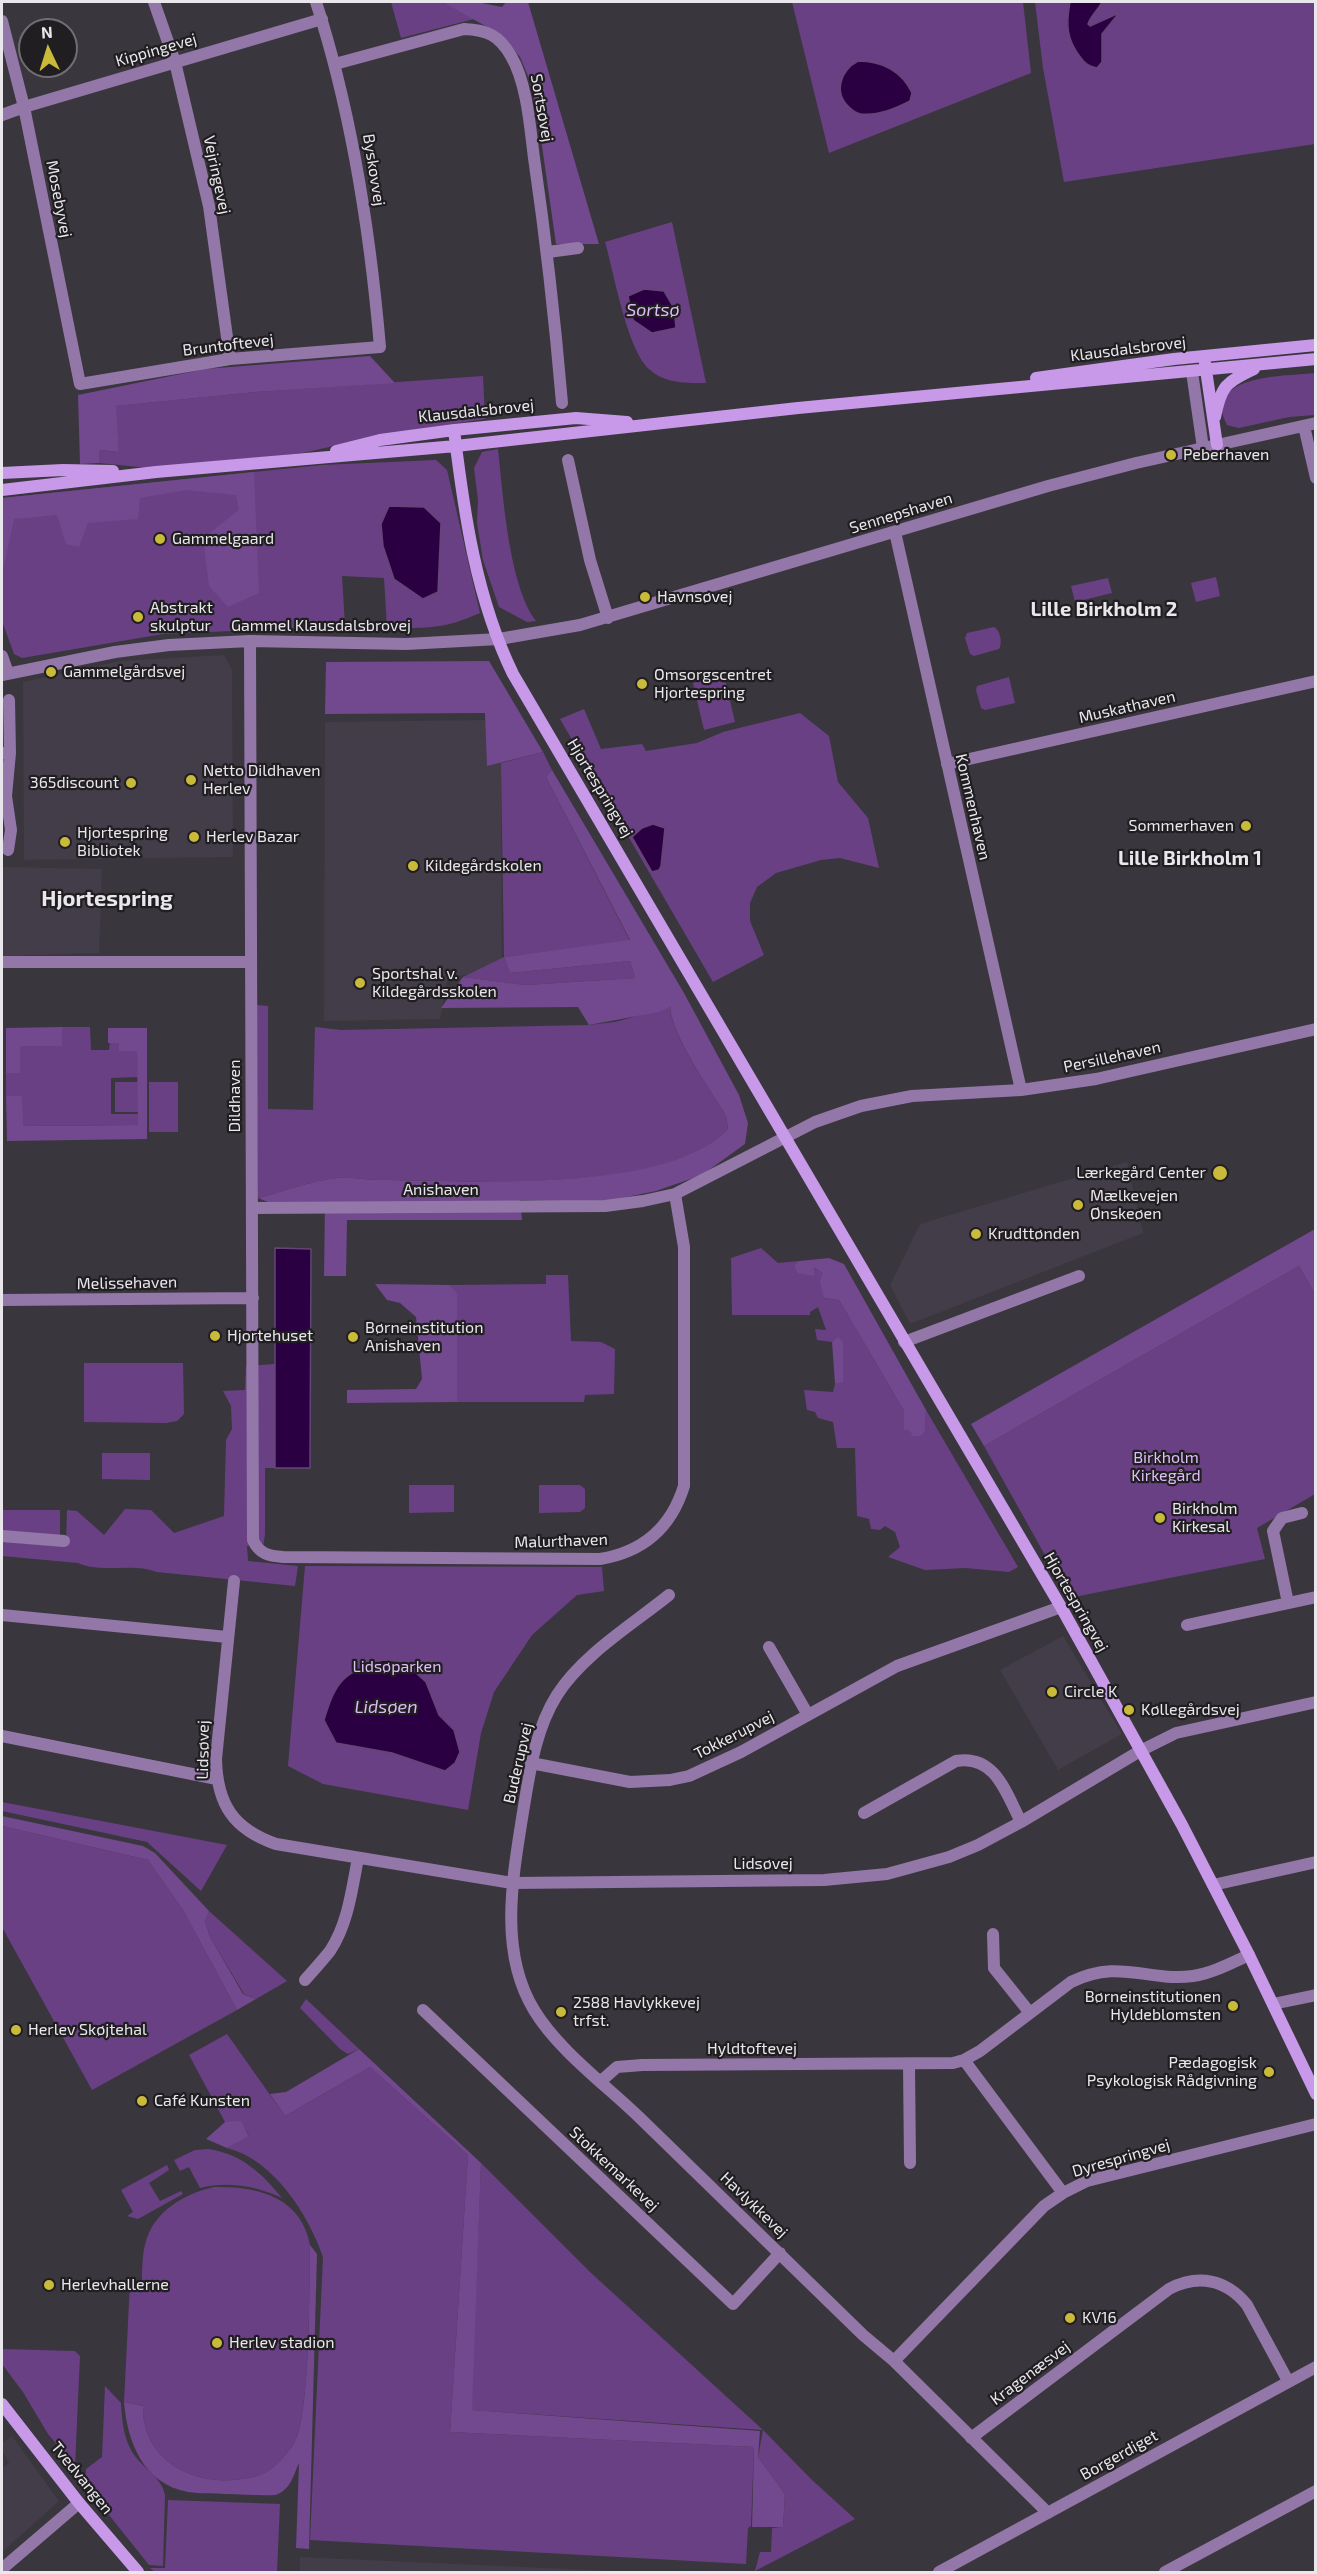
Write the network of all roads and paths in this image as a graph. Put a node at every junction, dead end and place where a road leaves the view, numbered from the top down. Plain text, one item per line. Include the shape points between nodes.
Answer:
1 (154, 2) edge
2 (316, 2) edge
3 (322, 19) junction
4 (2, 21) edge
5 (175, 62) junction
6 (335, 64) junction
7 (24, 107) junction
8 (2, 115) edge
9 (578, 248) dead end
10 (548, 252) junction
11 (1316, 345) edge
12 (380, 347) joint
13 (1204, 356) junction
14 (230, 359) junction
15 (1316, 359) edge
16 (1263, 364) junction
17 (1206, 370) junction
18 (1192, 372) junction
19 (80, 384) joint
20 (946, 394) junction
21 (562, 403) dead end
22 (649, 423) junction
23 (1310, 424) edge
24 (1213, 427) junction
25 (454, 430) junction
26 (1217, 445) junction
27 (456, 446) junction
28 (1203, 448) junction
29 (308, 458) junction
30 (568, 459) dead end
31 (156, 472) junction
32 (2, 473) edge
33 (1316, 478) edge
34 (2, 490) edge
35 (895, 532) junction
36 (608, 618) junction
37 (499, 639) junction
38 (250, 640) junction
39 (2, 656) edge
40 (5, 674) edge
41 (1316, 681) edge
42 (9, 700) dead end
43 (6, 753) edge
44 (946, 764) junction
45 (8, 850) dead end
46 (2, 962) edge
47 (250, 962) junction
48 (1316, 1029) edge
49 (1021, 1090) junction
50 (786, 1137) junction
51 (675, 1194) junction
52 (252, 1208) junction
53 (1079, 1276) dead end
54 (253, 1298) junction
55 (2, 1300) edge
56 (904, 1342) junction
57 (1302, 1512) dead end
58 (2, 1536) edge
59 (64, 1541) dead end
60 (257, 1550) joint
61 (234, 1581) dead end
62 (669, 1595) dead end
63 (1316, 1597) edge
64 (1288, 1603) junction
65 (1061, 1607) junction
66 (2, 1615) edge
67 (1187, 1624) dead end
68 (227, 1637) junction
69 (770, 1647) dead end
70 (1316, 1702) edge
71 (808, 1715) junction
72 (2, 1736) edge
73 (1140, 1751) junction
74 (531, 1763) junction
75 (217, 1779) junction
76 (864, 1813) dead end
77 (1021, 1822) junction
78 (358, 1858) junction
79 (1316, 1862) edge
80 (512, 1883) junction
81 (1213, 1885) junction
82 (993, 1934) dead end
83 (1249, 1955) junction
84 (305, 1980) dead end
85 (1316, 1995) edge
86 (1273, 2004) junction
87 (423, 2010) dead end
88 (1030, 2013) junction
89 (964, 2060) junction
90 (909, 2065) junction
91 (602, 2081) junction
92 (1316, 2094) edge
93 (1316, 2124) edge
94 (910, 2163) dead end
95 (1063, 2193) junction
96 (780, 2253) junction
97 (894, 2361) junction
98 (1316, 2367) edge
99 (1288, 2381) junction
100 (2, 2404) edge
101 (971, 2438) junction
102 (1316, 2491) edge
103 (79, 2503) junction
104 (1048, 2513) junction
105 (2, 2570) edge
106 (138, 2572) edge
107 (939, 2572) edge
108 (1165, 2572) edge

1 - 5 street, Vejringevej
2 - 3 street, Byskovvej
3 - 5 street, Kippingevej
3 - 6 street, Byskovvej
4 - 7 street, Mosebyvej
5 - 7 street, Kippingevej
5 - 14 street, Vejringevej via 209,206
6 - 10 street, Sortsøvej via 464,29 485,30 501,42 519,72
6 - 12 street, Byskovvej via 352,134
7 - 8 street, Kippingevej
7 - 19 street, Mosebyvej
9 - 10 street
10 - 21 street, Sortsøvej
11 - 13 street, Klausdalsbrovej
12 - 14 street, Bruntoftevej
13 - 17 street
13 - 18 street
13 - 20 street, Klausdalsbrovej via 1091,369
14 - 19 street, Bruntoftevej
15 - 16 street, Klausdalsbrovej
16 - 17 street, Klausdalsbrovej
16 - 24 street via 1227,384 1220,395
17 - 18 street, Klausdalsbrovej
17 - 24 street
18 - 20 street, Klausdalsbrovej
18 - 28 street
20 - 22 street, Klausdalsbrovej
22 - 25 street, Klausdalsbrovej via 576,418
22 - 27 street, Klausdalsbrovej
23 - 26 street, Sennepshaven
23 - 33 street
24 - 26 street
25 - 27 street, Hjortespringvej
25 - 29 street, Klausdalsbrovej via 380,440
26 - 28 street, Sennepshaven
27 - 29 street, Klausdalsbrovej
27 - 37 street, Hjortespringvej via 471,547 487,612
28 - 35 street, Sennepshaven via 1048,486
29 - 31 street, Klausdalsbrovej
30 - 36 street via 590,560
31 - 32 street, Klausdalsbrovej
31 - 34 street, Klausdalsbrovej
35 - 36 street, Sennepshaven
35 - 44 street, Kommenhaven
36 - 37 street, Sennepshaven
37 - 38 street, Gammel Klausdalsbrovej via 406,644
37 - 50 street, Hjortespringvej via 513,674
38 - 40 street, Gammel Klausdalsbrovej via 115,652
38 - 47 street, Dildhaven
39 - 40 street
41 - 44 street, Muskathaven
42 - 43 street
43 - 45 street via 11,830
44 - 49 street, Kommenhaven
46 - 47 street
47 - 52 street, Dildhaven
48 - 49 street, Persillehaven via 1096,1079
49 - 50 street, Persillehaven via 912,1096 861,1106
50 - 51 street
50 - 56 street, Hjortespringvej
51 - 52 street, Anishaven via 594,1206
51 - 60 street, Malurthaven via 684,1274 684,1486 671,1517 647,1542 600,1559 283,1557
52 - 54 street, Dildhaven
53 - 56 street
54 - 55 street, Melissehaven
54 - 60 street, Dildhaven via 253,1540
56 - 65 street, Hjortespringvej
57 - 64 street via 1282,1518 1273,1531
58 - 59 street
61 - 68 street, Lidsøvej
62 - 74 street, Buderupvej via 572,1676 547,1713
63 - 64 street
64 - 67 street
65 - 71 street, Tokkerupvej via 897,1666
65 - 73 street, Hjortespringvej
66 - 68 street
68 - 75 street, Lidsøvej
69 - 71 street
70 - 73 street via 1176,1732
71 - 74 street, Tokkerupvej via 708,1769 670,1780 630,1782
72 - 75 street
73 - 77 street, Lidsøvej
73 - 81 street, Hjortespringvej
74 - 80 street, Buderupvej
75 - 78 street, Lidsøvej via 228,1811 261,1839
76 - 77 street via 956,1761 967,1759 995,1773
77 - 80 street, Lidsøvej via 949,1857 908,1870 856,1879
78 - 80 street, Lidsøvej
78 - 84 street via 340,1931
79 - 81 street
80 - 91 street, Havlykkevej via 514,1953 519,1978 533,2009 552,2036
81 - 83 street, Hjortespringvej
82 - 88 street via 994,1968
83 - 86 street, Hjortespringvej
83 - 88 street, Hyldtoftevej via 1210,1973 1193,1976 1098,1971 1071,1982
85 - 86 street
86 - 92 street, Hjortespringvej
87 - 96 street, Stokkemarkevej via 733,2304
88 - 89 street, Hyldtoftevej
89 - 90 street, Hyldtoftevej
89 - 95 street
90 - 91 street, Hyldtoftevej via 642,2065 617,2067
90 - 94 street
91 - 96 street, Havlykkevej
93 - 95 street, Dyrespringvej via 1087,2181
95 - 97 street, Dyrespringvej via 1044,2206
96 - 97 street, Havlykkevej
97 - 101 street, Havlykkevej
98 - 99 street, Borgerdiget
99 - 101 street, Kragenæsvej via 1239,2295 1218,2282 1193,2280 1168,2289
99 - 104 street, Borgerdiget
100 - 103 street, Tvedvangen
101 - 104 street, Havlykkevej
102 - 108 street
103 - 105 street
103 - 106 street, Tvedvangen
104 - 107 street, Borgerdiget

